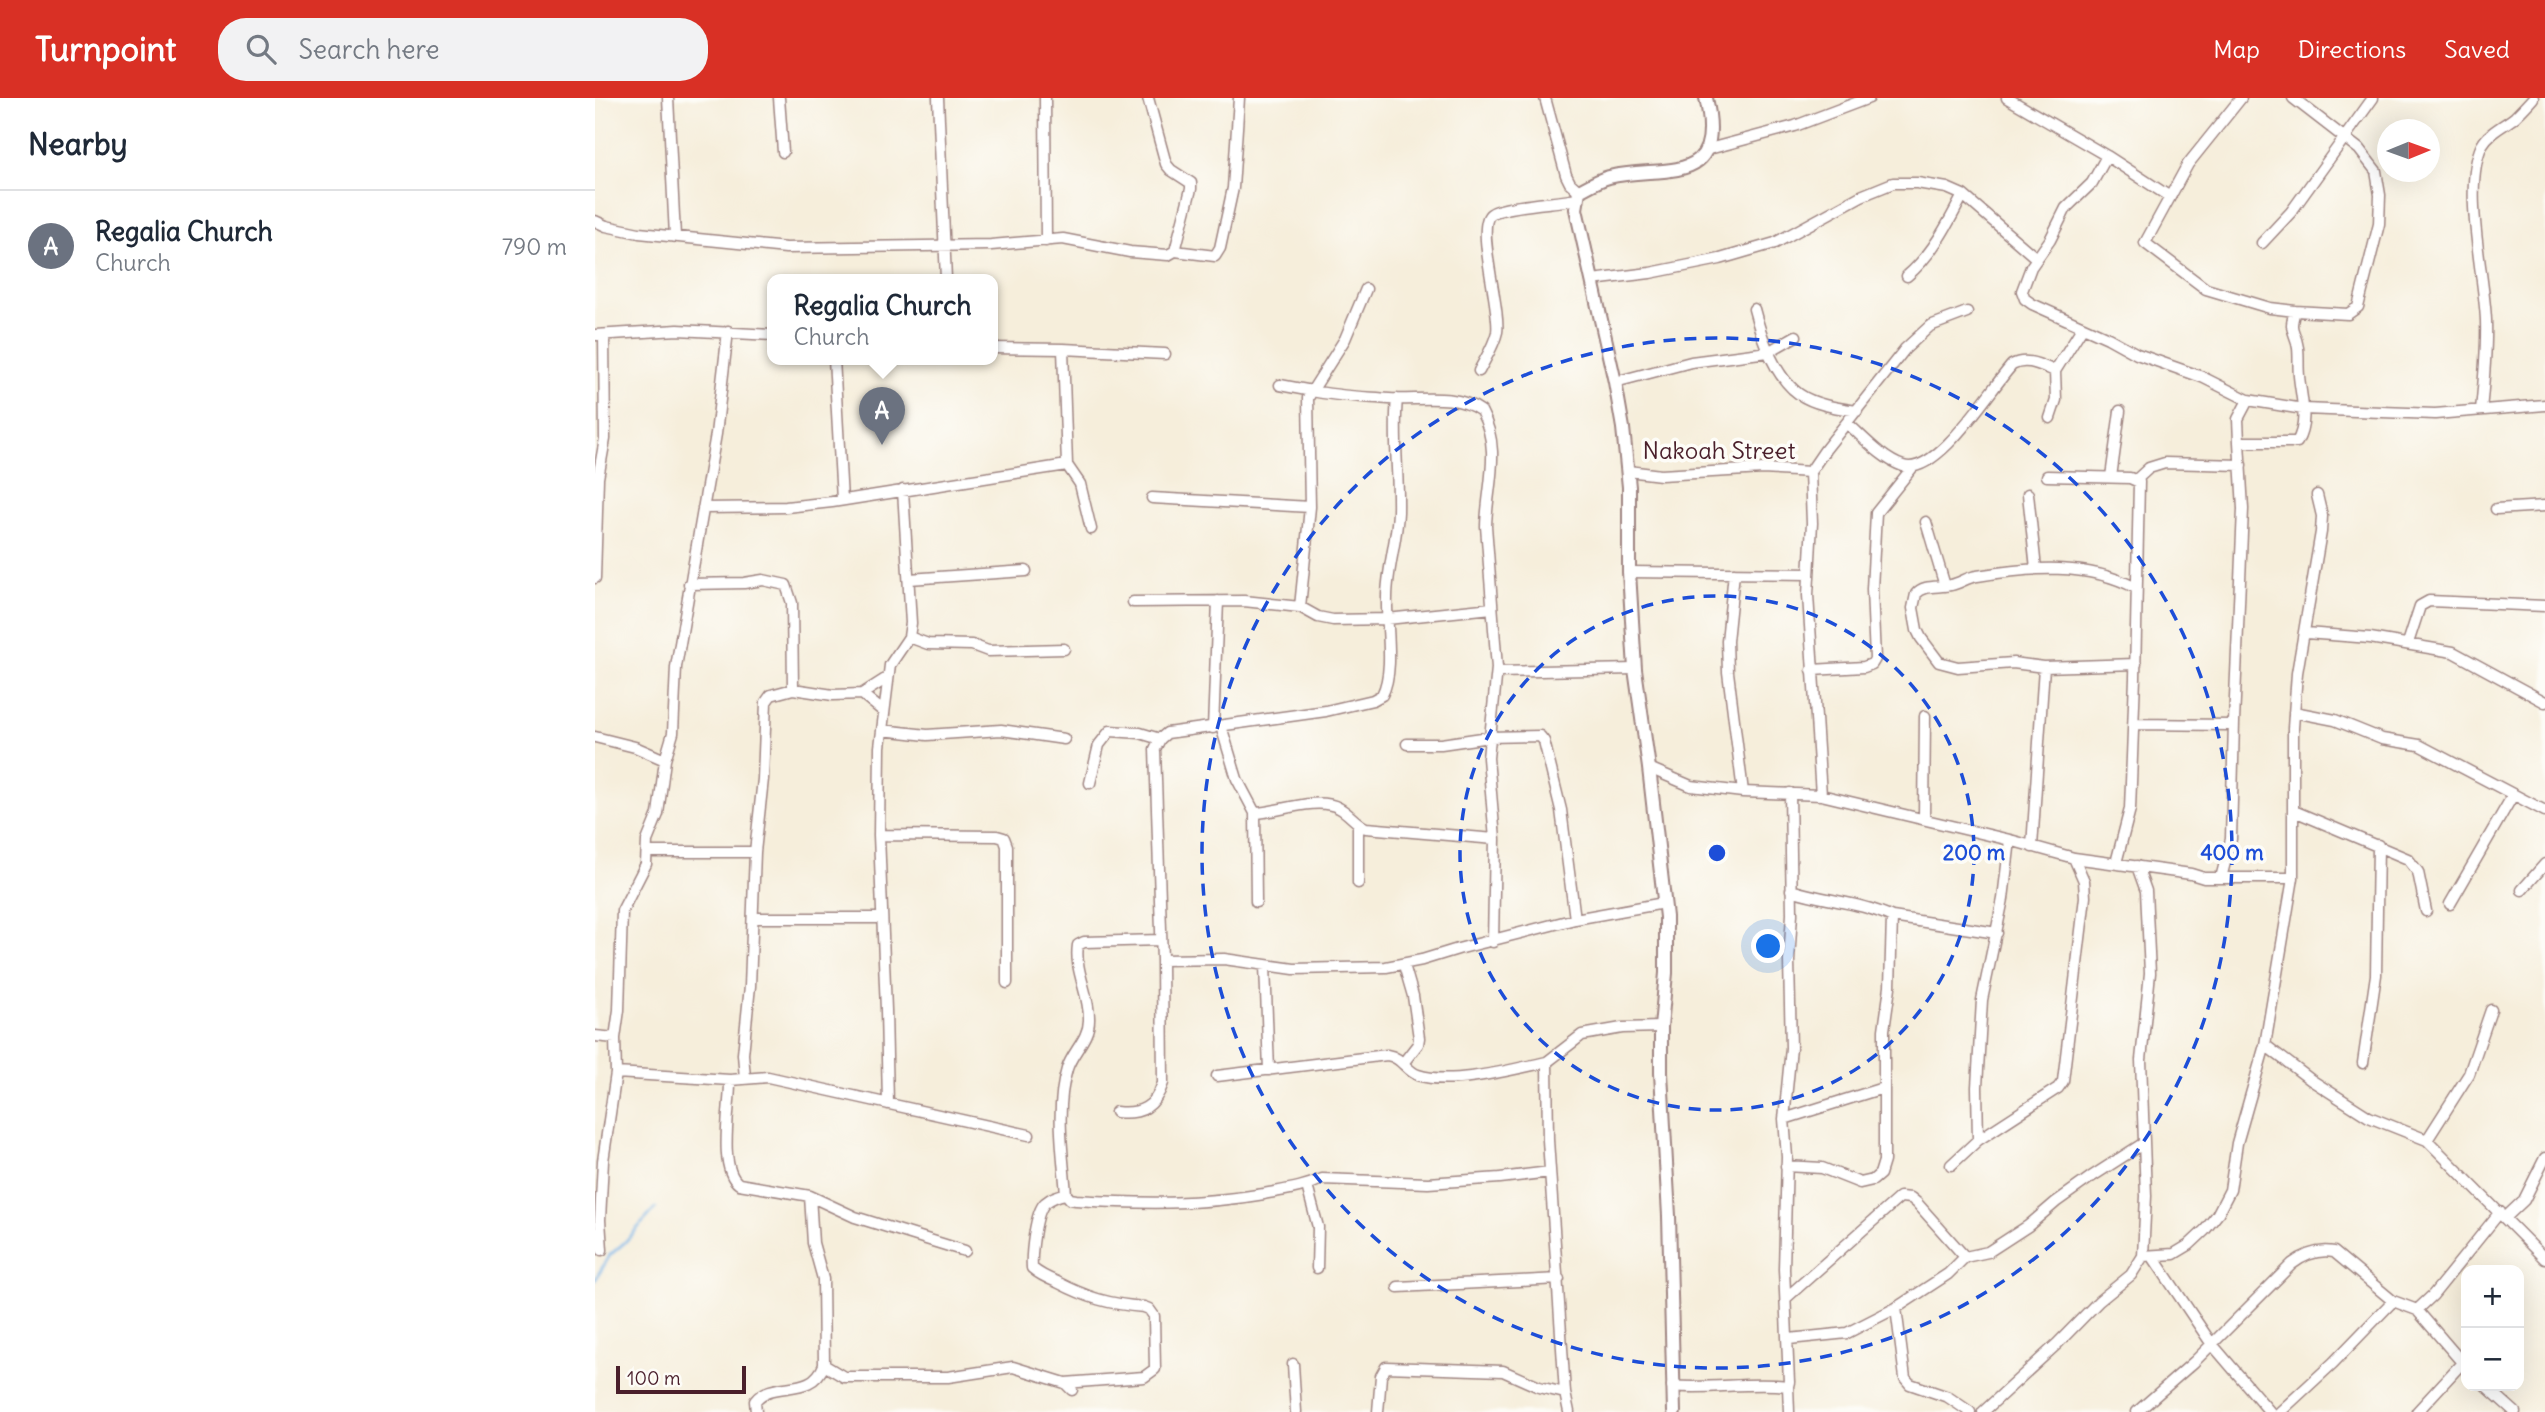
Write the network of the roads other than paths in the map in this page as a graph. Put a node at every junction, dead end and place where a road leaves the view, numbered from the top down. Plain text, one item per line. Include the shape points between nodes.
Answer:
1 (668, 98) edge
2 (779, 98) edge
3 (938, 98) edge
4 (1045, 98) edge
5 (1148, 98) edge
6 (1239, 98) edge
7 (1545, 98) edge
8 (1706, 98) edge
9 (1869, 98) edge
10 (2007, 98) edge
11 (2241, 98) edge
12 (2293, 98) edge
13 (2372, 98) edge
14 (2533, 98) edge
15 (2344, 137) junction
16 (1705, 150) junction
17 (783, 152) dead end
18 (2107, 156) junction
19 (1578, 195) junction
20 (1963, 195) junction
21 (2170, 197) junction
22 (595, 221) edge
23 (675, 236) junction
24 (1046, 241) junction
25 (2262, 243) dead end
26 (943, 247) junction
27 (1175, 251) junction
28 (2036, 258) junction
29 (946, 274) edge
30 (1907, 276) dead end
31 (1592, 280) junction
32 (1366, 289) dead end
33 (1754, 309) dead end
34 (2295, 311) junction
35 (1967, 312) dead end
36 (2082, 328) junction
37 (728, 331) junction
38 (599, 335) edge
39 (767, 335) edge
40 (1797, 336) dead end
41 (998, 348) edge
42 (1063, 349) junction
43 (1768, 352) junction
44 (1165, 354) dead end
45 (834, 365) edge
46 (1479, 371) dead end
47 (2055, 371) junction
48 (1615, 382) junction
49 (1280, 385) dead end
50 (1312, 391) junction
51 (1398, 399) junction
52 (2248, 400) junction
53 (2545, 405) edge
54 (2303, 409) junction
55 (2481, 410) junction
56 (1857, 411) junction
57 (2120, 411) dead end
58 (2050, 418) dead end
59 (1847, 423) junction
60 (2239, 442) junction
61 (1067, 465) junction
62 (2241, 465) junction
63 (1912, 468) junction
64 (1628, 471) junction
65 (1810, 472) junction
66 (2047, 476) dead end
67 (2111, 477) junction
68 (597, 478) edge
69 (2137, 479) junction
70 (903, 490) junction
71 (2028, 494) dead end
72 (2317, 495) dead end
73 (1152, 498) dead end
74 (842, 500) junction
75 (2545, 506) edge
76 (1310, 507) junction
77 (703, 508) junction
78 (2496, 509) dead end
79 (1926, 522) dead end
80 (1091, 530) dead end
81 (2036, 569) junction
82 (1026, 571) dead end
83 (1629, 572) junction
84 (1734, 573) junction
85 (1809, 574) junction
86 (595, 578) edge
87 (909, 579) junction
88 (689, 584) junction
89 (1945, 586) junction
90 (2136, 589) junction
91 (1218, 601) junction
92 (1133, 602) dead end
93 (2545, 606) edge
94 (1300, 607) junction
95 (1492, 608) junction
96 (1387, 619) junction
97 (2306, 633) junction
98 (909, 636) junction
99 (2408, 643) junction
100 (1064, 649) dead end
101 (2136, 664) junction
102 (2044, 667) junction
103 (1635, 669) junction
104 (1812, 670) junction
105 (1497, 673) junction
106 (887, 678) junction
107 (793, 689) junction
108 (862, 694) junction
109 (2545, 702) edge
110 (884, 712) junction
111 (2294, 712) junction
112 (1925, 716) dead end
113 (2234, 722) junction
114 (2134, 724) junction
115 (1217, 727) junction
116 (882, 730) junction
117 (595, 737) edge
118 (1489, 737) junction
119 (1064, 739) dead end
120 (1160, 739) junction
121 (1407, 744) dead end
122 (665, 760) junction
123 (1649, 768) junction
124 (1090, 783) dead end
125 (1743, 792) junction
126 (1790, 793) junction
127 (1821, 795) junction
128 (2513, 795) junction
129 (2294, 811) junction
130 (2545, 811) edge
131 (1255, 814) junction
132 (1924, 819) junction
133 (1358, 824) junction
134 (879, 835) junction
135 (1495, 839) junction
136 (2010, 840) junction
137 (2378, 845) junction
138 (2032, 846) junction
139 (647, 852) junction
140 (755, 852) junction
141 (2074, 858) junction
142 (2116, 863) junction
143 (2545, 864) edge
144 (2137, 866) junction
145 (2221, 878) junction
146 (2293, 878) junction
147 (1358, 883) dead end
148 (1791, 890) junction
149 (2522, 890) dead end
150 (1256, 902) dead end
151 (1664, 903) junction
152 (2451, 904) dead end
153 (2426, 911) dead end
154 (1892, 917) junction
155 (753, 918) junction
156 (881, 918) junction
157 (1576, 919) junction
158 (1997, 933) junction
159 (1161, 940) junction
160 (1493, 942) junction
161 (1162, 960) junction
162 (1265, 965) junction
163 (1404, 965) junction
164 (1007, 983) dead end
165 (2491, 1010) dead end
166 (1661, 1027) junction
167 (595, 1036) edge
168 (615, 1038) junction
169 (2265, 1045) junction
170 (1404, 1062) junction
171 (1548, 1062) junction
172 (2363, 1063) dead end
173 (1269, 1070) junction
174 (616, 1073) junction
175 (1217, 1076) dead end
176 (745, 1078) junction
177 (730, 1080) junction
178 (1883, 1088) junction
179 (888, 1104) junction
180 (1116, 1112) dead end
181 (1784, 1119) junction
182 (1029, 1135) dead end
183 (1978, 1140) junction
184 (2427, 1140) junction
185 (2144, 1143) junction
186 (2545, 1158) edge
187 (1951, 1165) dead end
188 (1787, 1166) junction
189 (1550, 1172) junction
190 (1307, 1186) junction
191 (1066, 1194) junction
192 (810, 1196) junction
193 (2503, 1215) junction
194 (602, 1250) dead end
195 (965, 1251) dead end
196 (2148, 1256) junction
197 (1965, 1257) junction
198 (2545, 1259) edge
199 (1317, 1268) dead end
200 (1559, 1279) junction
201 (1398, 1287) dead end
202 (1786, 1298) junction
203 (2393, 1301) junction
204 (1896, 1308) junction
205 (2417, 1310) junction
206 (1789, 1339) junction
207 (2211, 1343) junction
208 (2461, 1361) edge
209 (1293, 1364) dead end
210 (824, 1365) junction
211 (2461, 1368) edge
212 (1672, 1386) junction
213 (1788, 1386) junction
214 (2492, 1391) edge
215 (1565, 1392) junction
216 (2141, 1411) edge
217 (755, 1412) edge
218 (1296, 1412) edge
219 (1378, 1412) edge
220 (1569, 1412) edge
221 (1674, 1412) edge
222 (1790, 1412) edge
223 (1970, 1412) edge
224 (1983, 1412) edge
225 (2270, 1412) edge
226 (2280, 1412) edge
227 (2417, 1412) edge
228 (2515, 1412) edge

1 - 23 street
2 - 17 street
3 - 26 street
4 - 24 street
5 - 27 street via 1166,164 1191,183
6 - 27 street via 1235,176 1218,254
7 - 19 street via 1566,175
8 - 16 street via 1710,128
9 - 16 street via 1794,126
10 - 18 street
11 - 21 street via 2188,164
12 - 15 street
13 - 15 street
14 - 55 street via 2490,135 2478,156 2475,222 2486,328
15 - 25 street via 2291,212
15 - 34 street via 2369,160 2380,184 2379,223 2363,291 2358,307 2348,314
16 - 19 street via 1683,169 1607,178
18 - 21 street
18 - 28 street via 2092,183 2066,208
19 - 31 street via 1577,218
19 - 46 street via 1491,214 1486,221 1498,318 1497,333
20 - 28 street
20 - 30 street via 1937,242
20 - 31 street via 1947,188 1893,183 1775,243 1650,273
21 - 34 street via 2145,238 2147,246 2206,289
22 - 23 street
23 - 26 street via 786,248
24 - 26 street
24 - 27 street via 1074,240 1160,255
26 - 29 street
28 - 36 street via 2023,285 2025,299
31 - 48 street
32 - 50 street via 1345,339
33 - 43 street
34 - 54 street via 2290,323 2298,349
35 - 56 street via 1920,334
36 - 47 street
36 - 52 street
37 - 38 street
37 - 39 street
37 - 77 street
38 - 68 street via 605,439
40 - 43 street
41 - 42 street
42 - 44 street
42 - 61 street
43 - 48 street via 1691,362
43 - 56 street via 1800,395
45 - 74 street
47 - 58 street via 2056,400
47 - 63 street via 2028,361 2012,365 1934,457
48 - 64 street
49 - 50 street
50 - 51 street
50 - 76 street via 1308,398
51 - 95 street via 1470,405 1485,418 1493,451 1486,502
51 - 96 street via 1398,509
52 - 54 street
52 - 60 street via 2238,418
53 - 55 street
54 - 55 street via 2435,414
54 - 60 street via 2297,442
56 - 59 street
57 - 67 street
59 - 63 street via 1886,457
59 - 65 street
60 - 62 street
61 - 70 street
61 - 80 street via 1080,484
62 - 69 street via 2165,463 2149,468
62 - 113 street
63 - 104 street via 1876,513 1875,659 1864,667
64 - 65 street, Nakoah Street via 1661,475 1763,469
64 - 83 street
65 - 85 street
66 - 67 street
67 - 69 street
68 - 86 street
69 - 90 street
70 - 74 street
70 - 87 street
71 - 81 street
72 - 97 street via 2321,532
73 - 76 street
74 - 77 street via 786,507
75 - 78 street
76 - 94 street
77 - 88 street
79 - 89 street
81 - 89 street via 1974,576
81 - 90 street via 2085,570
82 - 87 street
83 - 84 street
83 - 103 street
84 - 85 street
84 - 125 street via 1728,672
85 - 104 street
87 - 98 street
88 - 107 street via 763,580 786,585 792,603
88 - 122 street via 676,667 673,733
89 - 102 street via 1918,590 1914,599 1921,638 1939,662 1958,667 2013,663
90 - 101 street
91 - 92 street
91 - 94 street
91 - 115 street
93 - 99 street via 2429,601 2420,606
94 - 96 street via 1333,620
95 - 96 street
95 - 105 street
96 - 115 street via 1387,677 1379,698
97 - 99 street
97 - 111 street
98 - 100 street via 928,644 972,645 988,651
98 - 106 street
99 - 109 street via 2453,652
101 - 102 street
101 - 114 street
102 - 138 street
103 - 105 street
103 - 123 street
104 - 127 street
105 - 118 street
106 - 108 street
106 - 110 street
107 - 108 street via 826,695
107 - 140 street via 771,695 766,702
108 - 110 street
110 - 116 street
111 - 128 street via 2335,720 2382,739 2419,745
111 - 129 street
112 - 132 street
113 - 114 street
113 - 145 street via 2231,839
114 - 142 street via 2130,809
115 - 120 street via 1167,733
115 - 131 street
116 - 119 street via 927,735 1001,730
116 - 134 street
117 - 122 street
118 - 121 street
118 - 135 street
118 - 157 street via 1533,735 1544,741 1562,810
120 - 124 street via 1110,731 1099,745
120 - 159 street via 1155,749
122 - 139 street
123 - 125 street via 1691,786
123 - 151 street
125 - 126 street
126 - 127 street
126 - 148 street
127 - 132 street
128 - 130 street
128 - 152 street
129 - 137 street
129 - 146 street
131 - 133 street via 1329,804 1341,808
131 - 150 street
132 - 136 street
133 - 135 street via 1388,831
133 - 147 street
134 - 156 street
134 - 164 street via 997,835 1006,840
135 - 160 street
136 - 138 street
136 - 158 street
137 - 153 street via 2415,866
137 - 172 street via 2376,975
138 - 141 street
139 - 140 street
139 - 168 street via 642,876 622,911
140 - 155 street
141 - 142 street
141 - 183 street via 2085,897 2063,1081
142 - 144 street
143 - 149 street
144 - 145 street
144 - 185 street via 2146,891 2150,973 2141,1060
145 - 146 street
146 - 169 street
148 - 154 street via 1873,908
148 - 181 street via 1791,1048
151 - 157 street
151 - 166 street via 1667,949
154 - 158 street
154 - 178 street
155 - 156 street
155 - 176 street
156 - 179 street
157 - 160 street
158 - 183 street via 1985,978
159 - 161 street
159 - 191 street via 1078,945 1089,1025 1064,1081 1061,1120
160 - 163 street
161 - 162 street via 1224,959
161 - 180 street via 1163,1083 1147,1109
162 - 163 street via 1327,970
162 - 173 street
163 - 170 street via 1419,1038
165 - 184 street via 2469,1074
166 - 171 street via 1582,1035
166 - 212 street
167 - 168 street
168 - 174 street
169 - 184 street via 2369,1117
169 - 196 street via 2225,1203 2189,1245 2174,1254
170 - 171 street via 1418,1075 1461,1077
170 - 173 street via 1387,1055
171 - 189 street
173 - 175 street
174 - 177 street
174 - 194 street via 603,1161
176 - 177 street
176 - 179 street via 768,1077
177 - 192 street via 727,1164 734,1180
178 - 181 street
178 - 188 street via 1884,1161 1877,1178 1860,1183 1822,1168
179 - 182 street
181 - 188 street
183 - 187 street
184 - 193 street
185 - 196 street
185 - 197 street via 1988,1252
186 - 193 street via 2524,1200
188 - 202 street
189 - 190 street via 1428,1183 1322,1179
189 - 200 street
190 - 191 street via 1230,1200 1154,1204 1076,1200
190 - 199 street via 1318,1227
191 - 210 street via 1045,1202 1040,1211 1032,1268 1080,1295 1149,1309 1154,1316 1155,1369 1145,1377 1069,1386 1013,1367 948,1377 844,1377
192 - 195 street via 855,1217
192 - 210 street via 813,1243 823,1279
193 - 198 street
193 - 205 street
196 - 207 street
196 - 224 street
197 - 202 street via 1917,1203 1900,1197
197 - 204 street via 1948,1274
200 - 201 street
200 - 215 street
202 - 206 street
203 - 205 street
203 - 207 street via 2335,1252 2312,1252 2292,1264
203 - 226 street
204 - 206 street via 1847,1333
204 - 223 street via 1905,1378
205 - 208 street
206 - 213 street
207 - 216 street
207 - 225 street
209 - 218 street
210 - 217 street via 811,1383 760,1394
211 - 227 street
212 - 213 street
212 - 221 street
213 - 222 street
214 - 228 street
215 - 219 street via 1539,1387 1503,1371 1385,1367
215 - 220 street

